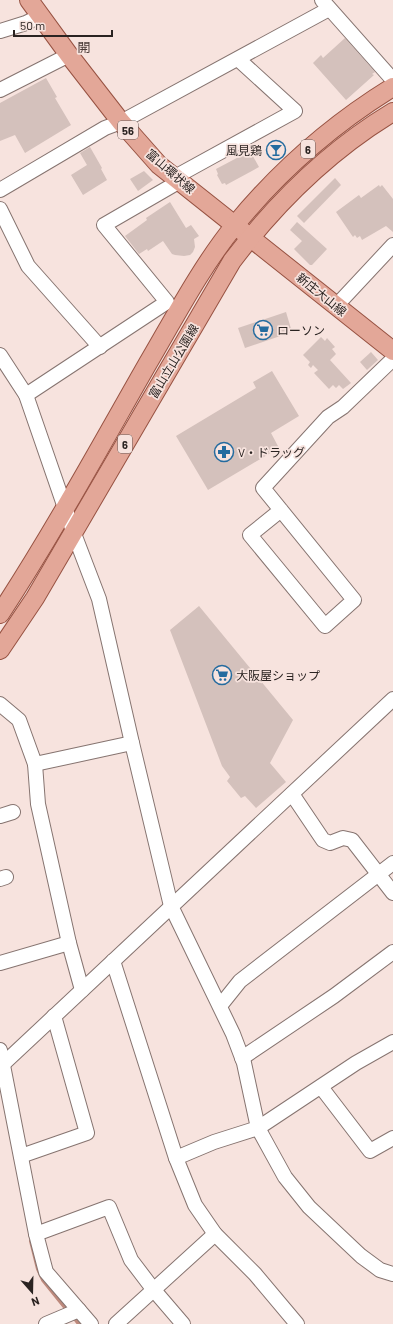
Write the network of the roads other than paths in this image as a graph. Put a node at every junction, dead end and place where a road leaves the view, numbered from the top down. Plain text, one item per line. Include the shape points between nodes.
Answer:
1 (29, 0) edge
2 (326, 4) edge
3 (40, 16) junction
4 (0, 31) edge
5 (69, 55) junction
6 (238, 59) junction
7 (393, 80) edge
8 (393, 87) edge
9 (0, 90) edge
10 (393, 112) edge
11 (121, 122) junction
12 (177, 179) junction
13 (0, 190) edge
14 (0, 209) edge
15 (235, 225) junction
16 (250, 237) junction
17 (393, 245) edge
18 (337, 305) junction
19 (100, 347) junction
20 (393, 351) edge
21 (0, 355) edge
22 (393, 359) edge
23 (26, 395) junction
24 (65, 507) junction
25 (281, 510) junction
26 (73, 531) junction
27 (0, 614) edge
28 (0, 650) edge
29 (393, 699) edge
30 (0, 704) edge
31 (132, 743) junction
32 (35, 764) junction
33 (292, 794) junction
34 (393, 863) edge
35 (379, 874) junction
36 (393, 893) edge
37 (171, 906) junction
38 (69, 943) junction
39 (393, 952) edge
40 (113, 961) junction
41 (0, 963) edge
42 (82, 990) junction
43 (220, 1006) junction
44 (54, 1016) junction
45 (393, 1043) edge
46 (0, 1050) edge
47 (242, 1058) junction
48 (1, 1066) edge
49 (321, 1087) junction
50 (258, 1128) junction
51 (393, 1138) edge
52 (21, 1156) junction
53 (176, 1158) junction
54 (36, 1234) junction
55 (214, 1234) junction
56 (393, 1274) edge
57 (153, 1289) junction
58 (79, 1310) junction
59 (46, 1324) edge
60 (91, 1324) edge
61 (116, 1324) edge
62 (183, 1324) edge
63 (297, 1324) edge

1 - 3 main road, 富山環状線 / 56
2 - 6 street
2 - 7 street
3 - 4 street
3 - 5 main road, 富山環状線 / 56
5 - 9 street
5 - 11 main road, 富山環状線 / 56
6 - 11 street
6 - 12 street via 295,111
8 - 15 main road, 富山立山公園線 / 6 via 346,119 304,153 273,182
10 - 16 main road, 富山立山公園線 / 6 via 349,142 318,168
11 - 12 main road, 富山環状線 / 56 via 159,165
11 - 13 street via 104,128
12 - 15 main road, 富山環状線 / 56
12 - 19 street via 104,225 167,302
14 - 19 street via 28,266
15 - 16 main road, 富山環状線 / 56
15 - 24 main road, 富山立山公園線 / 6 via 207,264
16 - 18 main road, 新庄大山線
16 - 26 main road, 富山立山公園線 / 6 via 232,261
17 - 18 street
18 - 20 main road, 新庄大山線
19 - 23 street
21 - 23 street
22 - 25 street via 344,407 328,417 263,488
23 - 24 street
24 - 26 street
24 - 27 main road, 富山立山公園線 / 6
25 - 25 street via 354,600 325,626 250,535
26 - 28 main road, 富山立山公園線 / 6
26 - 31 street via 99,599
29 - 33 street
30 - 32 street via 19,720
31 - 32 street
31 - 37 street
32 - 38 street via 38,804
33 - 35 street via 323,840 352,840
33 - 37 street
34 - 35 street
35 - 36 street
35 - 43 street via 240,981
37 - 40 street
37 - 43 street
38 - 41 street
38 - 42 street
39 - 47 street via 334,996
40 - 42 street
40 - 53 street
42 - 44 street
43 - 47 street
44 - 48 street
44 - 52 street via 87,1133
45 - 49 street via 356,1063
46 - 48 street
47 - 50 street
48 - 52 street
49 - 50 street
49 - 51 street via 370,1151
50 - 53 street
50 - 56 street via 285,1177 309,1207 361,1256 380,1270
52 - 54 street
53 - 55 street via 196,1205
54 - 57 street via 109,1207 131,1260
54 - 58 street via 46,1272
55 - 57 street
55 - 63 street via 255,1274
57 - 61 street
57 - 62 street
58 - 59 street
58 - 60 street

